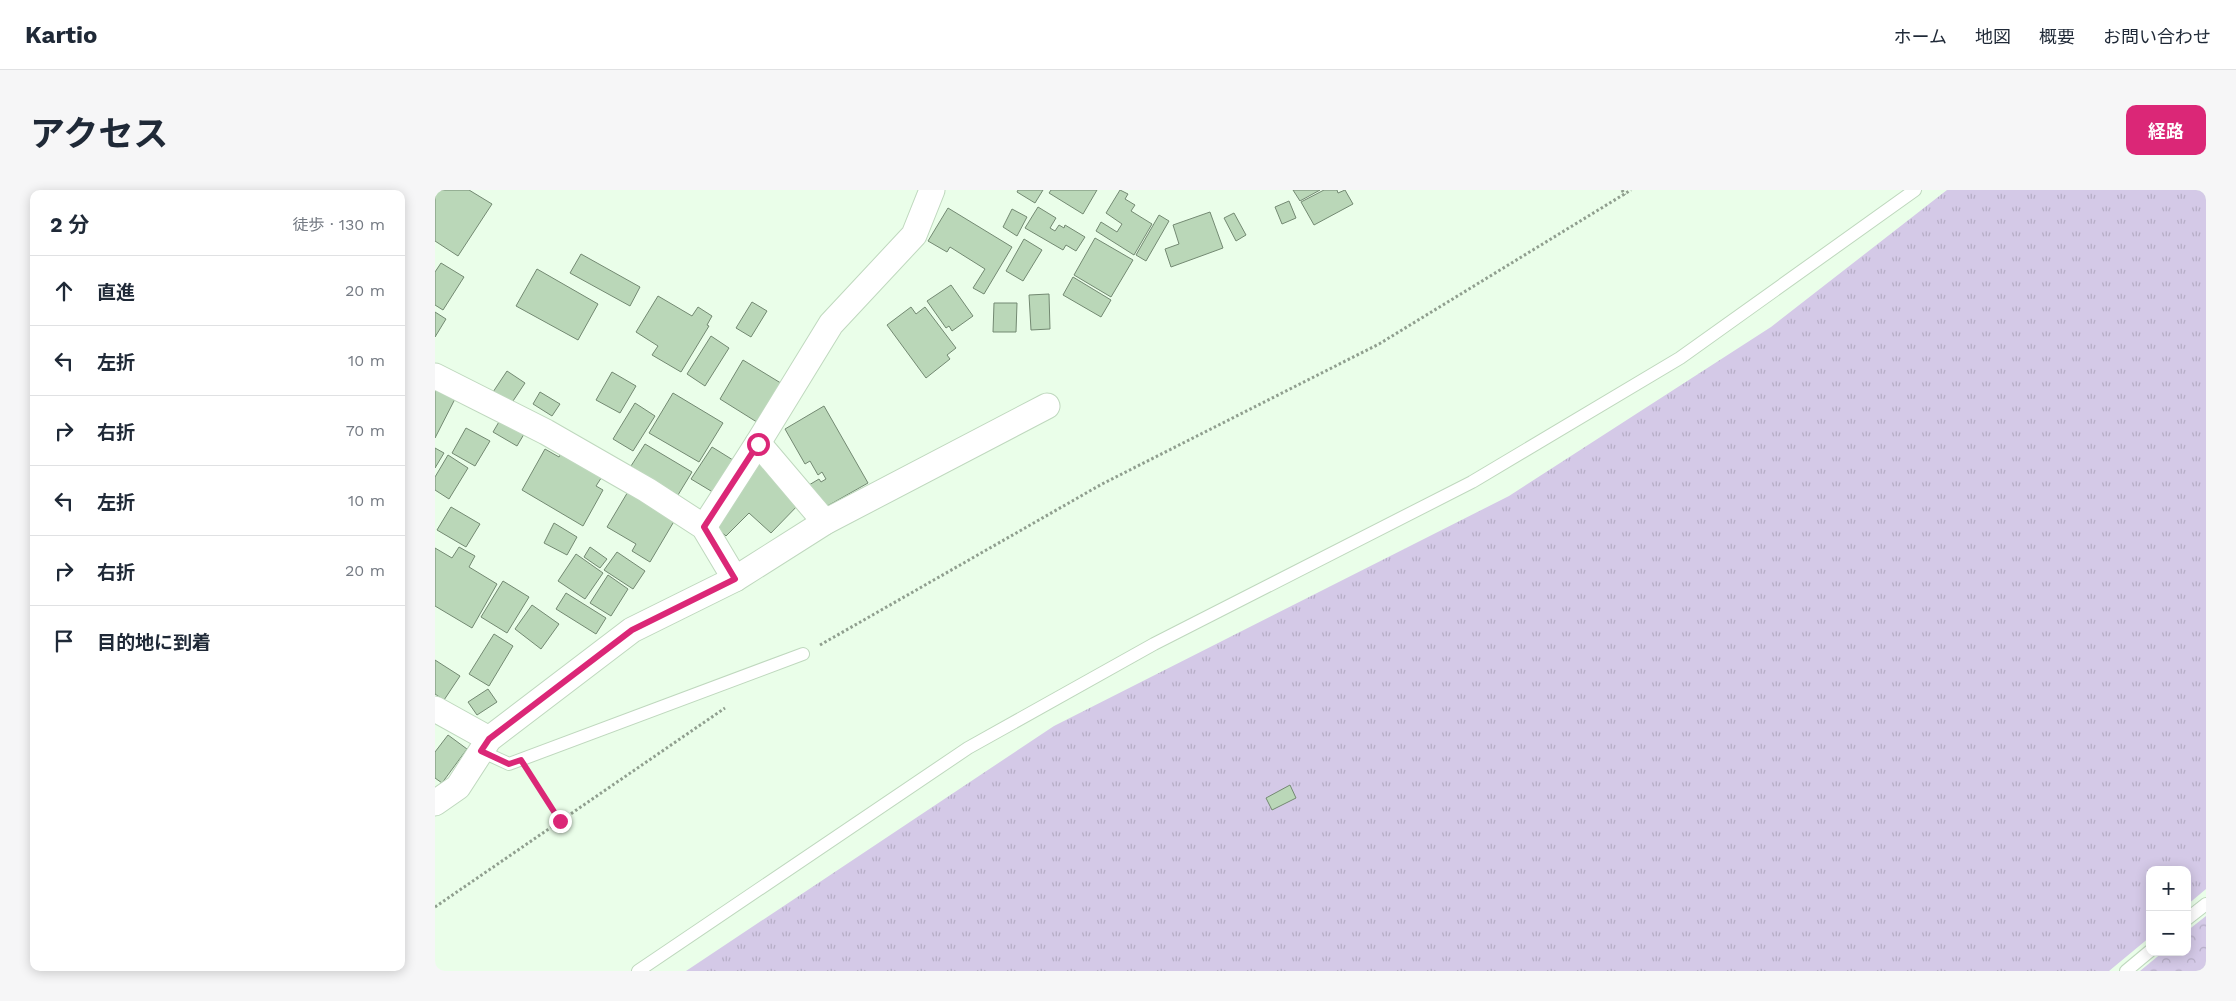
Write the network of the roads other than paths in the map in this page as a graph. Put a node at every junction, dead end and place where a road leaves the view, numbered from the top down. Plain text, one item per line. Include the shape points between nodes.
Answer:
1 (932, 190) edge
2 (1915, 190) edge
3 (435, 376) edge
4 (1047, 406) dead end
5 (758, 444) junction
6 (825, 522) junction
7 (704, 527) junction
8 (735, 579) junction
9 (803, 654) road end
10 (435, 709) edge
11 (485, 745) junction
12 (435, 803) edge
13 (2206, 904) edge
14 (2191, 916) edge
15 (2146, 954) edge
16 (638, 971) edge
17 (2126, 971) edge

1 - 5 street via 914,234 831,324
2 - 16 lane via 1680,358 1472,482 1154,644 968,748
3 - 7 street via 546,432
4 - 6 street
5 - 6 street
5 - 7 street
6 - 8 street
7 - 8 street
8 - 11 street via 632,630
9 - 11 lane via 509,764
10 - 11 street
11 - 12 street via 458,787
13 - 14 lane
15 - 17 lane

